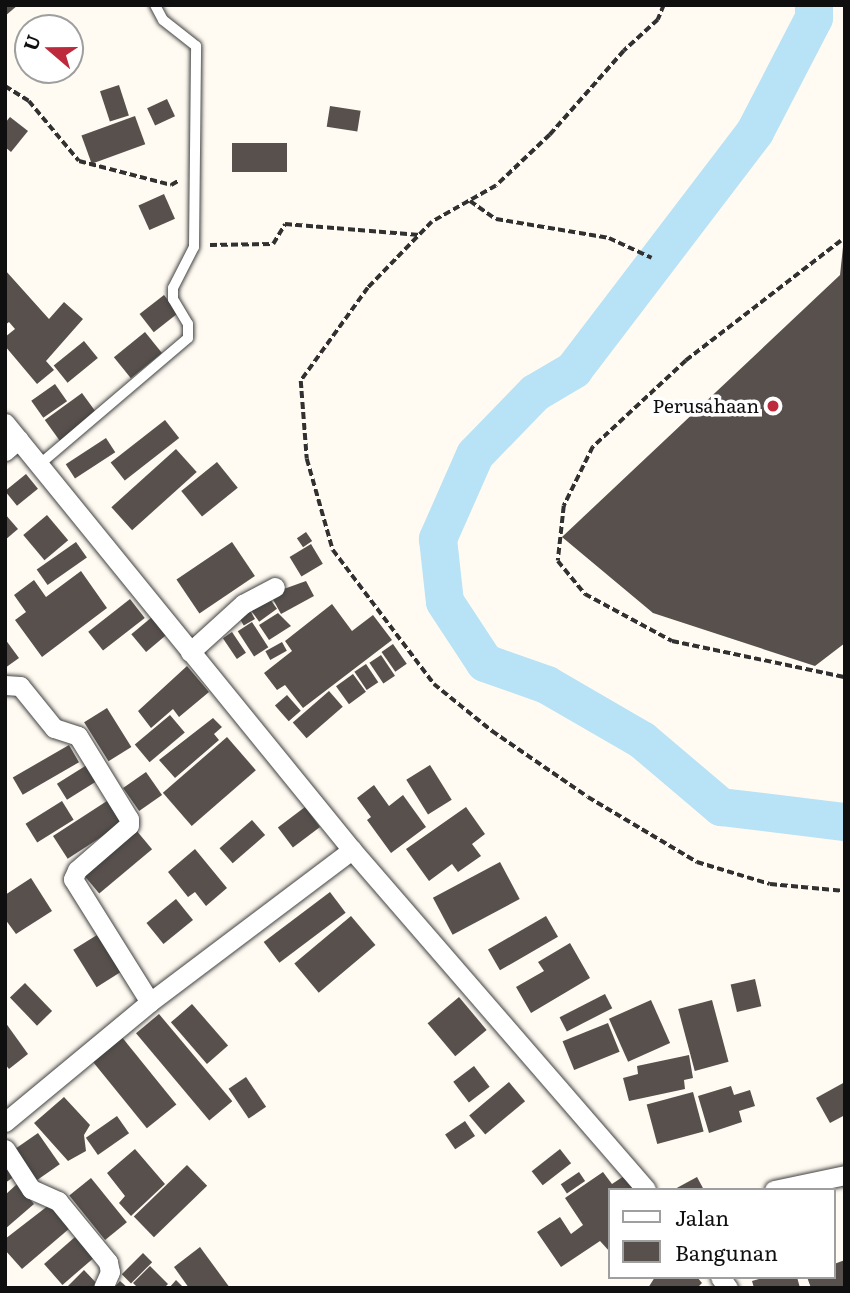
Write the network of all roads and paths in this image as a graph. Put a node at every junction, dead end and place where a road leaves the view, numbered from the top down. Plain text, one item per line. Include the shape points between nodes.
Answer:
1 (155, 5) edge
2 (664, 5) edge
3 (5, 86) edge
4 (196, 169) junction
5 (470, 201) junction
6 (419, 235) junction
7 (841, 241) dead end
8 (194, 247) junction
9 (652, 258) dead end
10 (5, 423) edge
11 (12, 445) edge
12 (40, 464) junction
13 (275, 587) dead end
14 (190, 652) junction
15 (845, 677) edge
16 (5, 685) edge
17 (352, 850) junction
18 (845, 891) edge
19 (150, 1002) junction
20 (5, 1122) edge
21 (5, 1149) edge
22 (845, 1175) edge
23 (644, 1188) edge
24 (783, 1188) edge
25 (103, 1288) edge

1 - 4 lane via 163,20 196,46
2 - 5 path via 658,20 624,51 550,135 496,186
3 - 4 path via 29,101 79,161 171,185
4 - 8 lane
5 - 6 path via 432,222
5 - 9 path via 496,219 609,238
6 - 8 path via 285,224 273,244
6 - 18 path via 368,288 301,381 307,459 333,550 434,684 492,732 588,797 697,862 770,884
7 - 15 path via 686,361 593,447 564,506 558,561 585,594 672,641
8 - 12 lane via 173,288 173,299 188,324 188,338
10 - 11 street
11 - 12 street
12 - 14 street
13 - 14 street via 243,604
14 - 17 street
16 - 19 street via 20,686 54,728 78,736 129,819 73,879
17 - 19 street
17 - 23 street
19 - 20 street
21 - 25 street via 31,1189 58,1201 108,1262 110,1272
22 - 24 street

